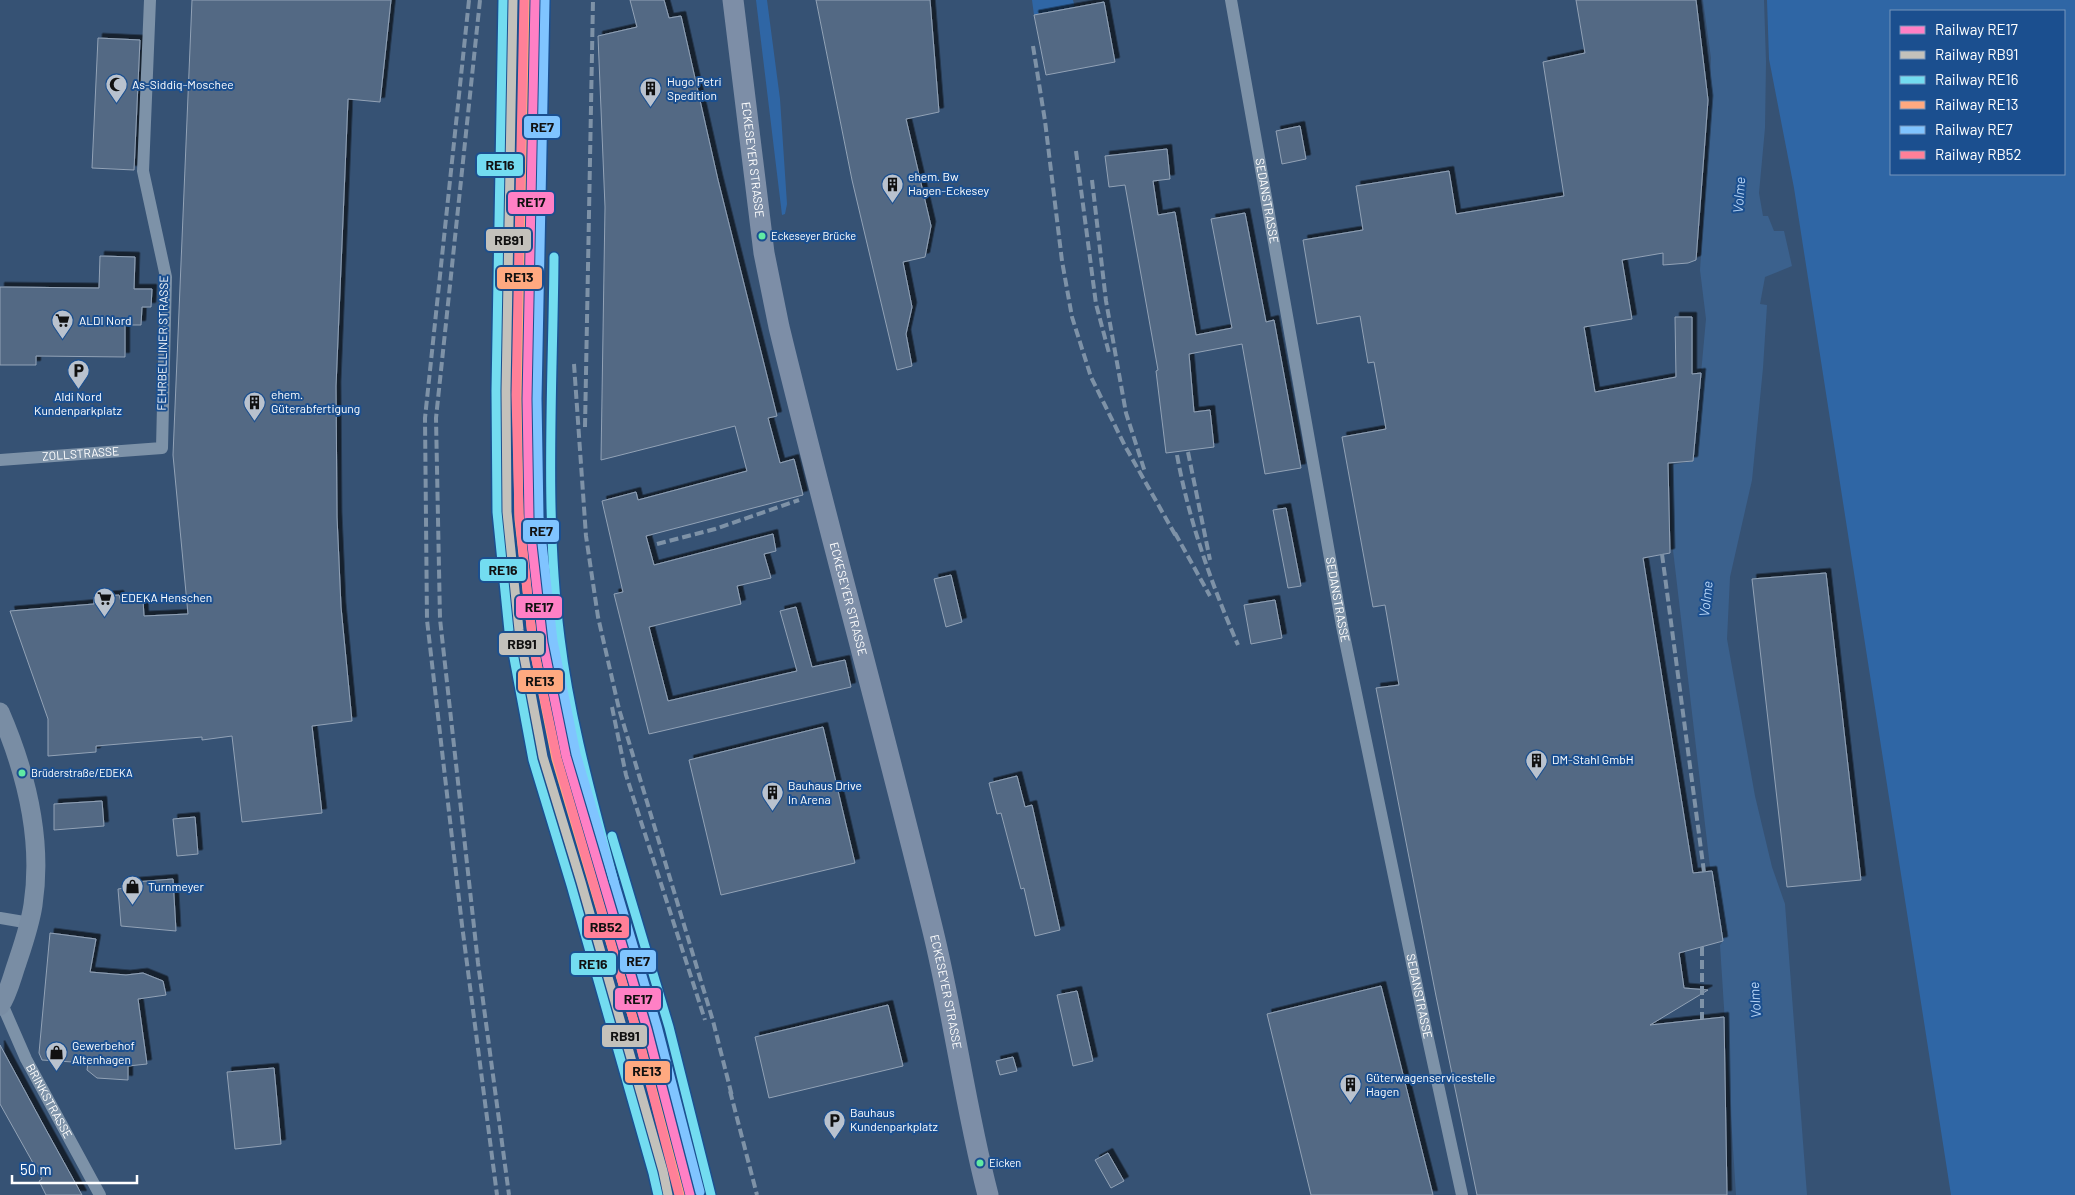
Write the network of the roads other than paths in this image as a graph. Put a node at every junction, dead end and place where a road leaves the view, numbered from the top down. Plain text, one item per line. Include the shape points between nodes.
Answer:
1 (150, 0) edge
2 (733, 0) edge
3 (1231, 0) edge
4 (162, 448) joint
5 (0, 460) edge
6 (0, 712) edge
7 (0, 918) edge
8 (30, 923) junction
9 (1, 1005) edge
10 (100, 1195) edge
11 (988, 1195) edge
12 (1462, 1195) edge

1 - 4 street, FEHRBELLINER STRASSE via 143,172 166,278
2 - 11 main road, ECKESEYER STRASSE via 764,253 779,327 932,928
3 - 12 street, SEDANSTRASSE via 1342,626
4 - 5 street, ZOLLSTRASSE
6 - 8 street via 24,781 32,819 35,886
7 - 8 street
8 - 9 street
9 - 10 street, BRINKSTRASSE via 26,1059

